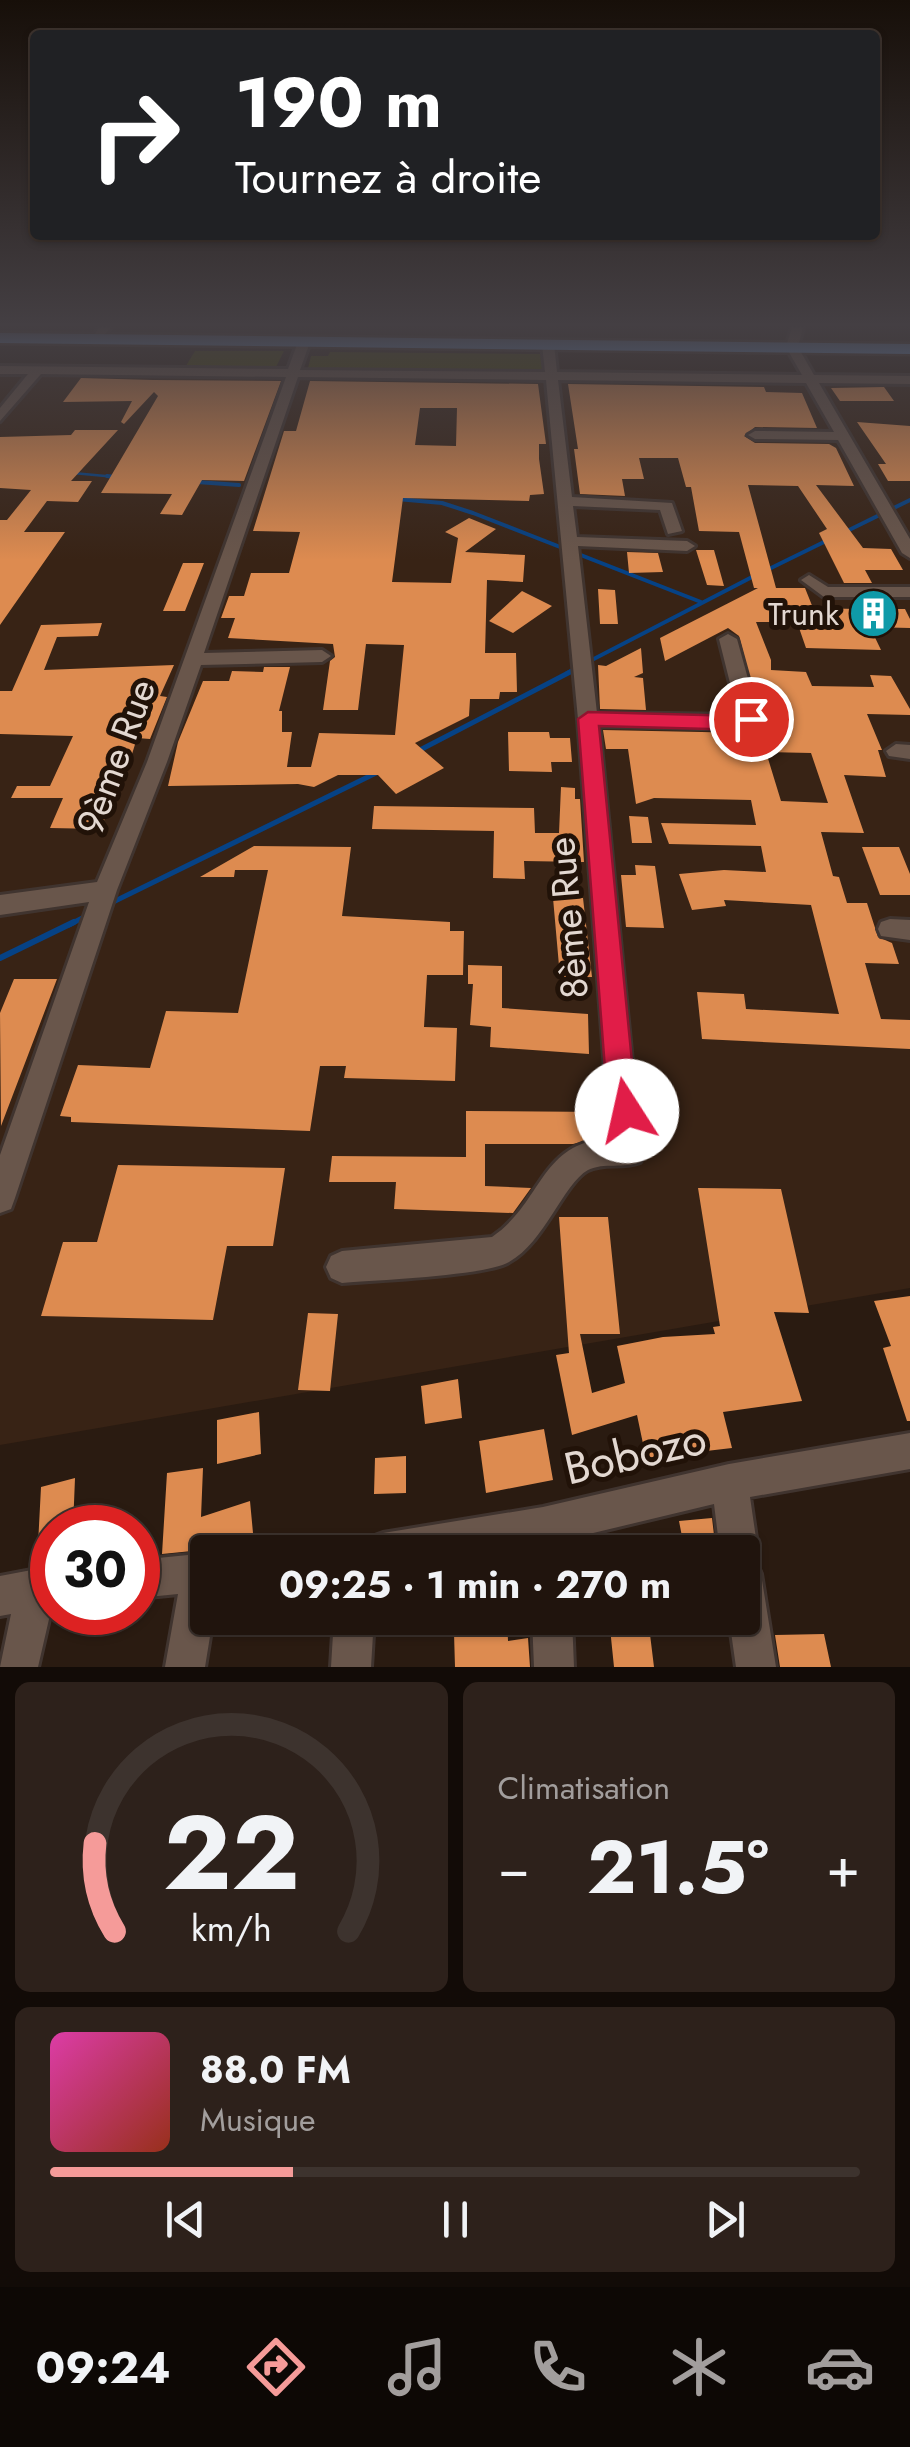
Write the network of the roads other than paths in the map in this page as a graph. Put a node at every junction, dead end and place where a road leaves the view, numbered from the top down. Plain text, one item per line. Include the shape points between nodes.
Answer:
1 (282, 405) edge
2 (554, 405) edge
3 (825, 405) edge
4 (755, 435) dead end
5 (845, 436) junction
6 (564, 501) junction
7 (674, 531) dead end
8 (687, 546) dead end
9 (569, 551) junction
10 (910, 553) edge
11 (810, 580) dead end
12 (910, 592) edge
13 (728, 639) dead end
14 (322, 656) dead end
15 (191, 659) junction
16 (588, 719) junction
17 (106, 890) junction
18 (0, 905) edge
19 (0, 1198) edge
20 (342, 1267) dead end
21 (909, 1457) edge
22 (729, 1482) junction
23 (558, 1535) edge
24 (737, 1535) edge
25 (190, 1573) edge
26 (160, 1577) edge
27 (30, 1591) edge
28 (191, 1635) edge
29 (353, 1635) edge
30 (553, 1635) edge
31 (751, 1635) edge
32 (18, 1667) edge
33 (185, 1667) edge
34 (351, 1667) edge
35 (554, 1667) edge
36 (756, 1667) edge

1 - 15 street, 9ème Rue
2 - 6 street, 8ème Rue
3 - 5 street
4 - 5 street
5 - 10 street
6 - 7 street via 667,506
6 - 9 street, 8ème Rue
8 - 9 street
9 - 16 street, 8ème Rue
11 - 12 street via 824,592
13 - 16 street via 750,722
14 - 15 street
15 - 17 street, 9ème Rue
16 - 20 street, 8ème Rue via 620,1082 634,1146 574,1162 519,1237 497,1252
17 - 18 street
17 - 19 street, 9ème Rue
21 - 22 street, Bobozo
22 - 23 street, Bobozo
22 - 24 street
25 - 26 street
27 - 32 street
28 - 33 street
29 - 34 street
30 - 35 street
31 - 36 street

